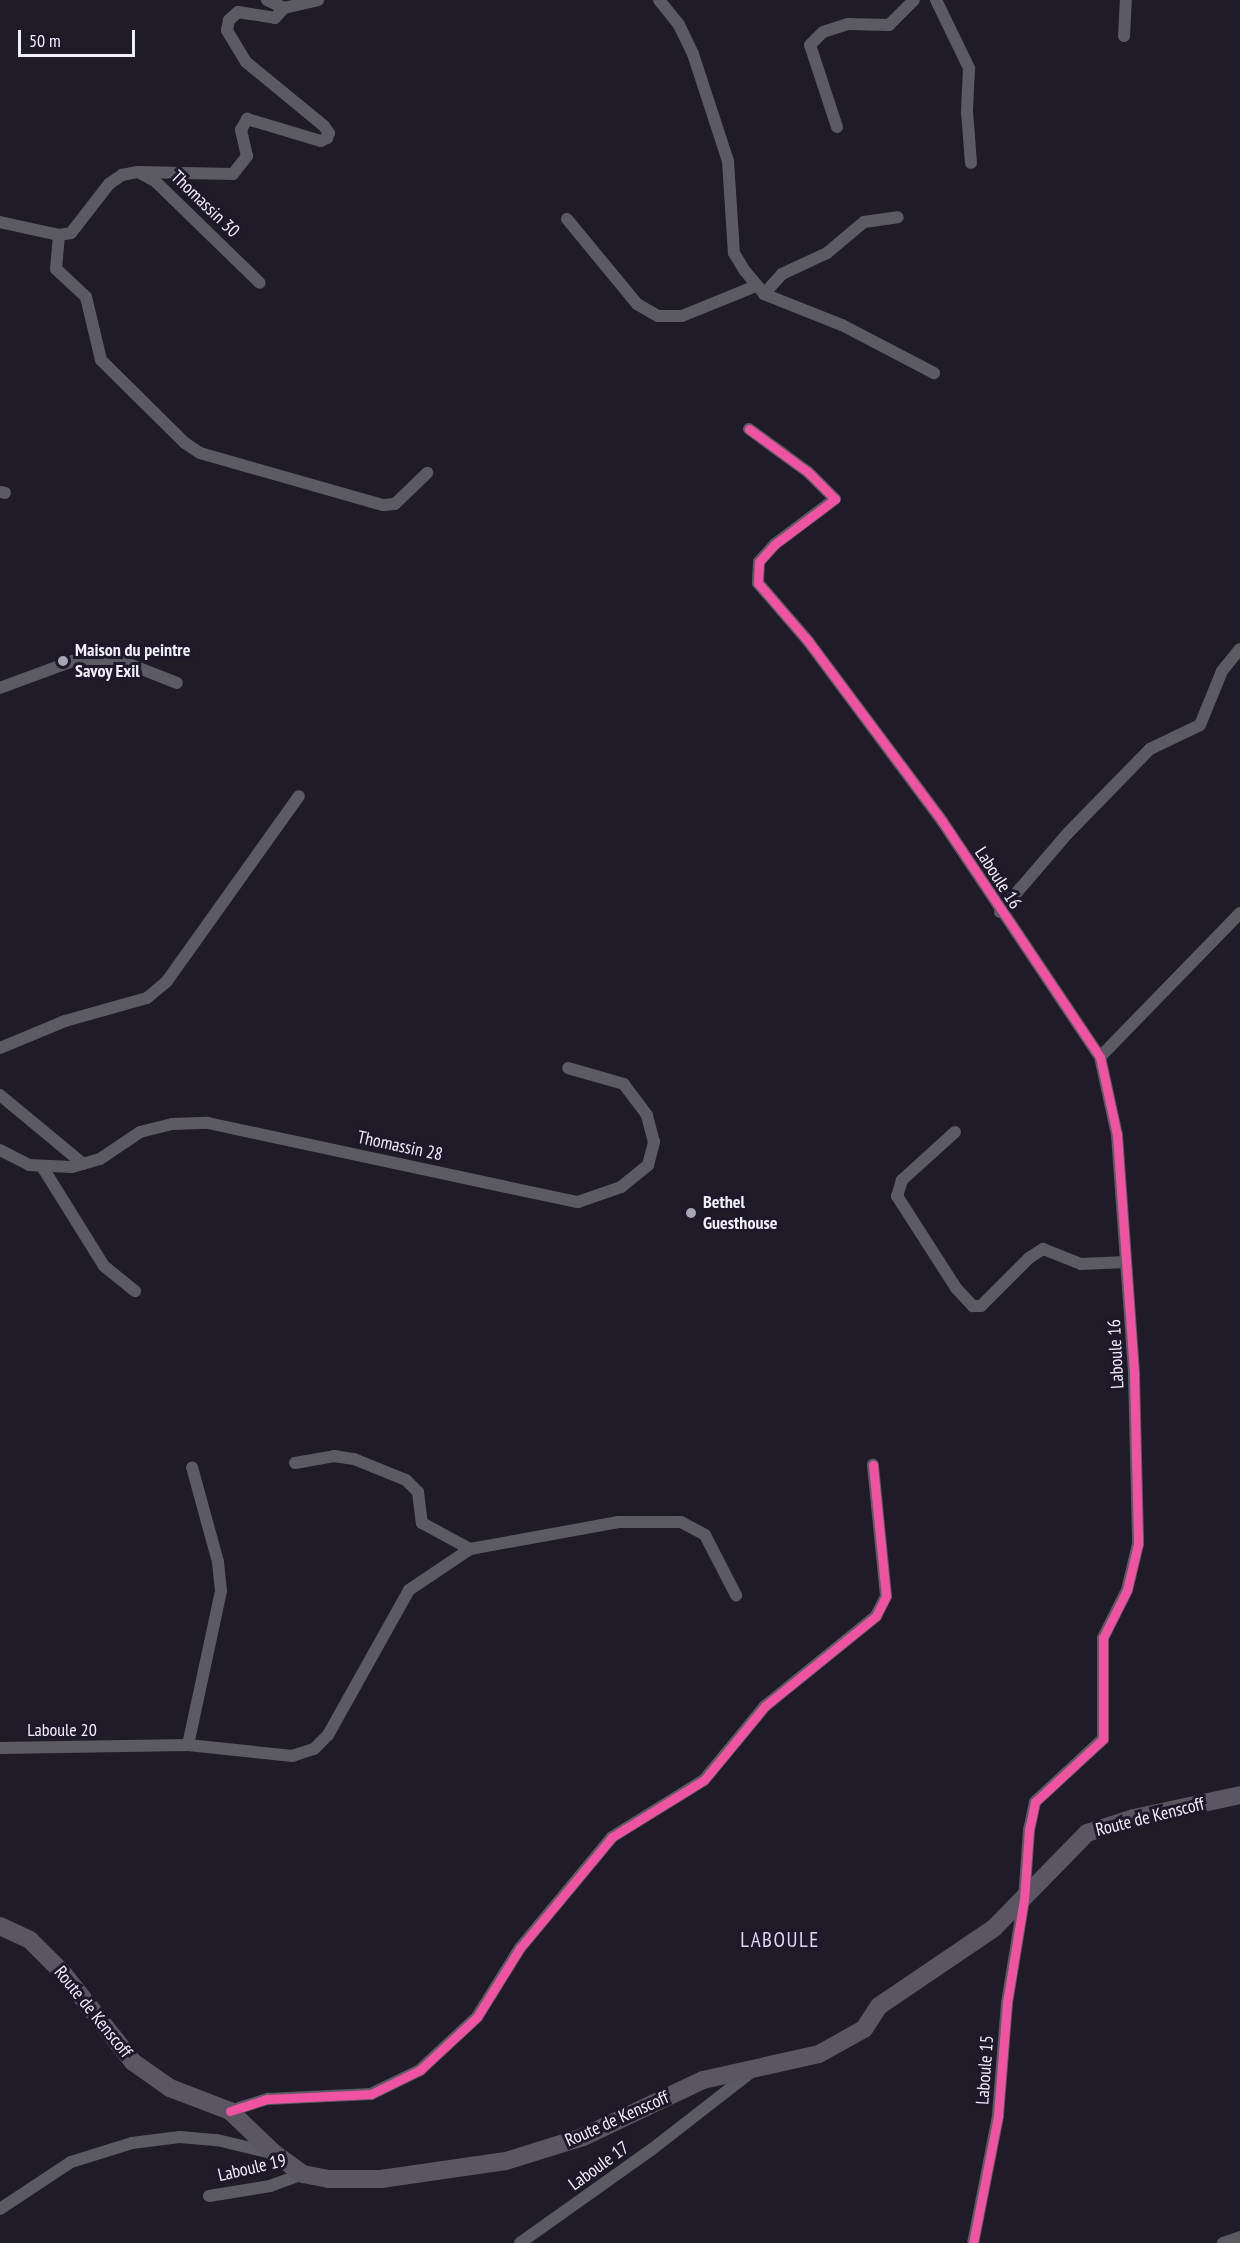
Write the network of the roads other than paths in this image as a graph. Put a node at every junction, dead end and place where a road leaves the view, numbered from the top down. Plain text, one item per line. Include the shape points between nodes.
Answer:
1 (267, 0) edge
2 (318, 0) edge
3 (659, 0) edge
4 (914, 0) edge
5 (936, 0) edge
6 (1126, 0) edge
7 (284, 8) junction
8 (1124, 36) dead end
9 (837, 127) dead end
10 (971, 163) dead end
11 (138, 172) junction
12 (898, 217) dead end
13 (567, 219) dead end
14 (0, 222) edge
15 (59, 235) junction
16 (260, 283) dead end
17 (760, 290) junction
18 (934, 373) dead end
19 (749, 429) dead end
20 (427, 473) dead end
21 (1240, 649) edge
22 (177, 683) dead end
23 (0, 688) edge
24 (299, 796) dead end
25 (1000, 912) junction
26 (1240, 913) edge
27 (0, 1048) edge
28 (1100, 1057) junction
29 (568, 1068) dead end
30 (0, 1095) edge
31 (955, 1132) dead end
32 (0, 1150) edge
33 (83, 1164) junction
34 (43, 1168) junction
35 (1126, 1262) junction
36 (135, 1291) dead end
37 (295, 1463) dead end
38 (873, 1465) dead end
39 (192, 1467) dead end
40 (470, 1549) junction
41 (736, 1595) dead end
42 (188, 1745) junction
43 (0, 1748) edge
44 (1240, 1795) edge
45 (1024, 1899) junction
46 (0, 1926) edge
47 (753, 2070) junction
48 (230, 2111) junction
49 (274, 2153) junction
50 (303, 2174) junction
51 (209, 2196) dead end
52 (0, 2209) edge
53 (1240, 2236) edge
54 (520, 2243) edge
55 (973, 2243) edge
56 (1223, 2243) edge

1 - 7 street
2 - 7 street
3 - 17 street via 679,25 693,54 728,161 734,253
4 - 9 street via 889,25 848,24 823,32 810,45
5 - 10 street via 969,68
6 - 8 street
7 - 11 street via 275,18 238,12 229,20 227,30 246,62 324,126 327,138 321,141 247,118 241,130 247,156 233,174
11 - 15 street via 122,175 109,184 81,224 70,233
11 - 16 street, Thomassin 30 via 155,181
12 - 17 street via 864,222 827,253 782,274
13 - 17 street via 637,304 658,316 682,316
14 - 15 street
15 - 20 street via 56,269 86,297 101,360 200,453 383,505 395,504
17 - 18 street via 842,324
19 - 25 street, Laboule 16 via 808,472 835,500 767,553 759,562 758,583 808,641 942,821
21 - 25 street via 1222,671 1200,725 1150,749 1067,834
22 - 23 street via 121,661 78,659
24 - 27 street via 167,981 147,998 64,1021
25 - 28 street, Laboule 16
26 - 28 street
28 - 35 street, Laboule 16 via 1116,1135
29 - 33 street, Thomassin 28 via 624,1084 647,1115 654,1142 648,1165 621,1187 578,1202 208,1123 172,1124 140,1132 100,1159
30 - 33 street
31 - 35 street via 902,1180 897,1196 956,1288 973,1306 981,1306 1043,1249 1081,1264
32 - 34 street, Thomassin 28
33 - 34 street, Thomassin 28
34 - 36 street via 104,1266
35 - 45 street, Laboule 16 via 1138,1544 1127,1590 1103,1638 1103,1739 1035,1802
37 - 40 street via 334,1456 354,1459 406,1480 418,1492 422,1523
38 - 48 street via 886,1596 876,1616 765,1706 704,1780 612,1837 520,1948 477,2017 420,2070 371,2094 268,2099
39 - 42 street via 218,1562 221,1591
40 - 41 street via 619,1522 681,1522 705,1534
40 - 42 street, Laboule 20 via 409,1590 328,1735 314,1749 292,1756
42 - 43 street, Laboule 20
44 - 45 main road, Route de Kenscoff via 1134,1818 1087,1833
45 - 47 main road, Route de Kenscoff via 968,1948 924,1973 879,2006 864,2029 819,2054
45 - 55 street, Laboule 15 via 1007,2003 998,2116
46 - 48 main road, Route de Kenscoff via 30,1940 62,1972 133,2062 170,2088
47 - 50 main road, Route de Kenscoff via 703,2080 583,2137 507,2161 381,2179 328,2179
47 - 54 street, Laboule 17 via 651,2150
48 - 49 main road, Route de Kenscoff
49 - 50 main road, Route de Kenscoff
49 - 52 street via 217,2140 180,2137 132,2143 71,2162
50 - 51 street, Laboule 19 via 270,2186
53 - 56 street

